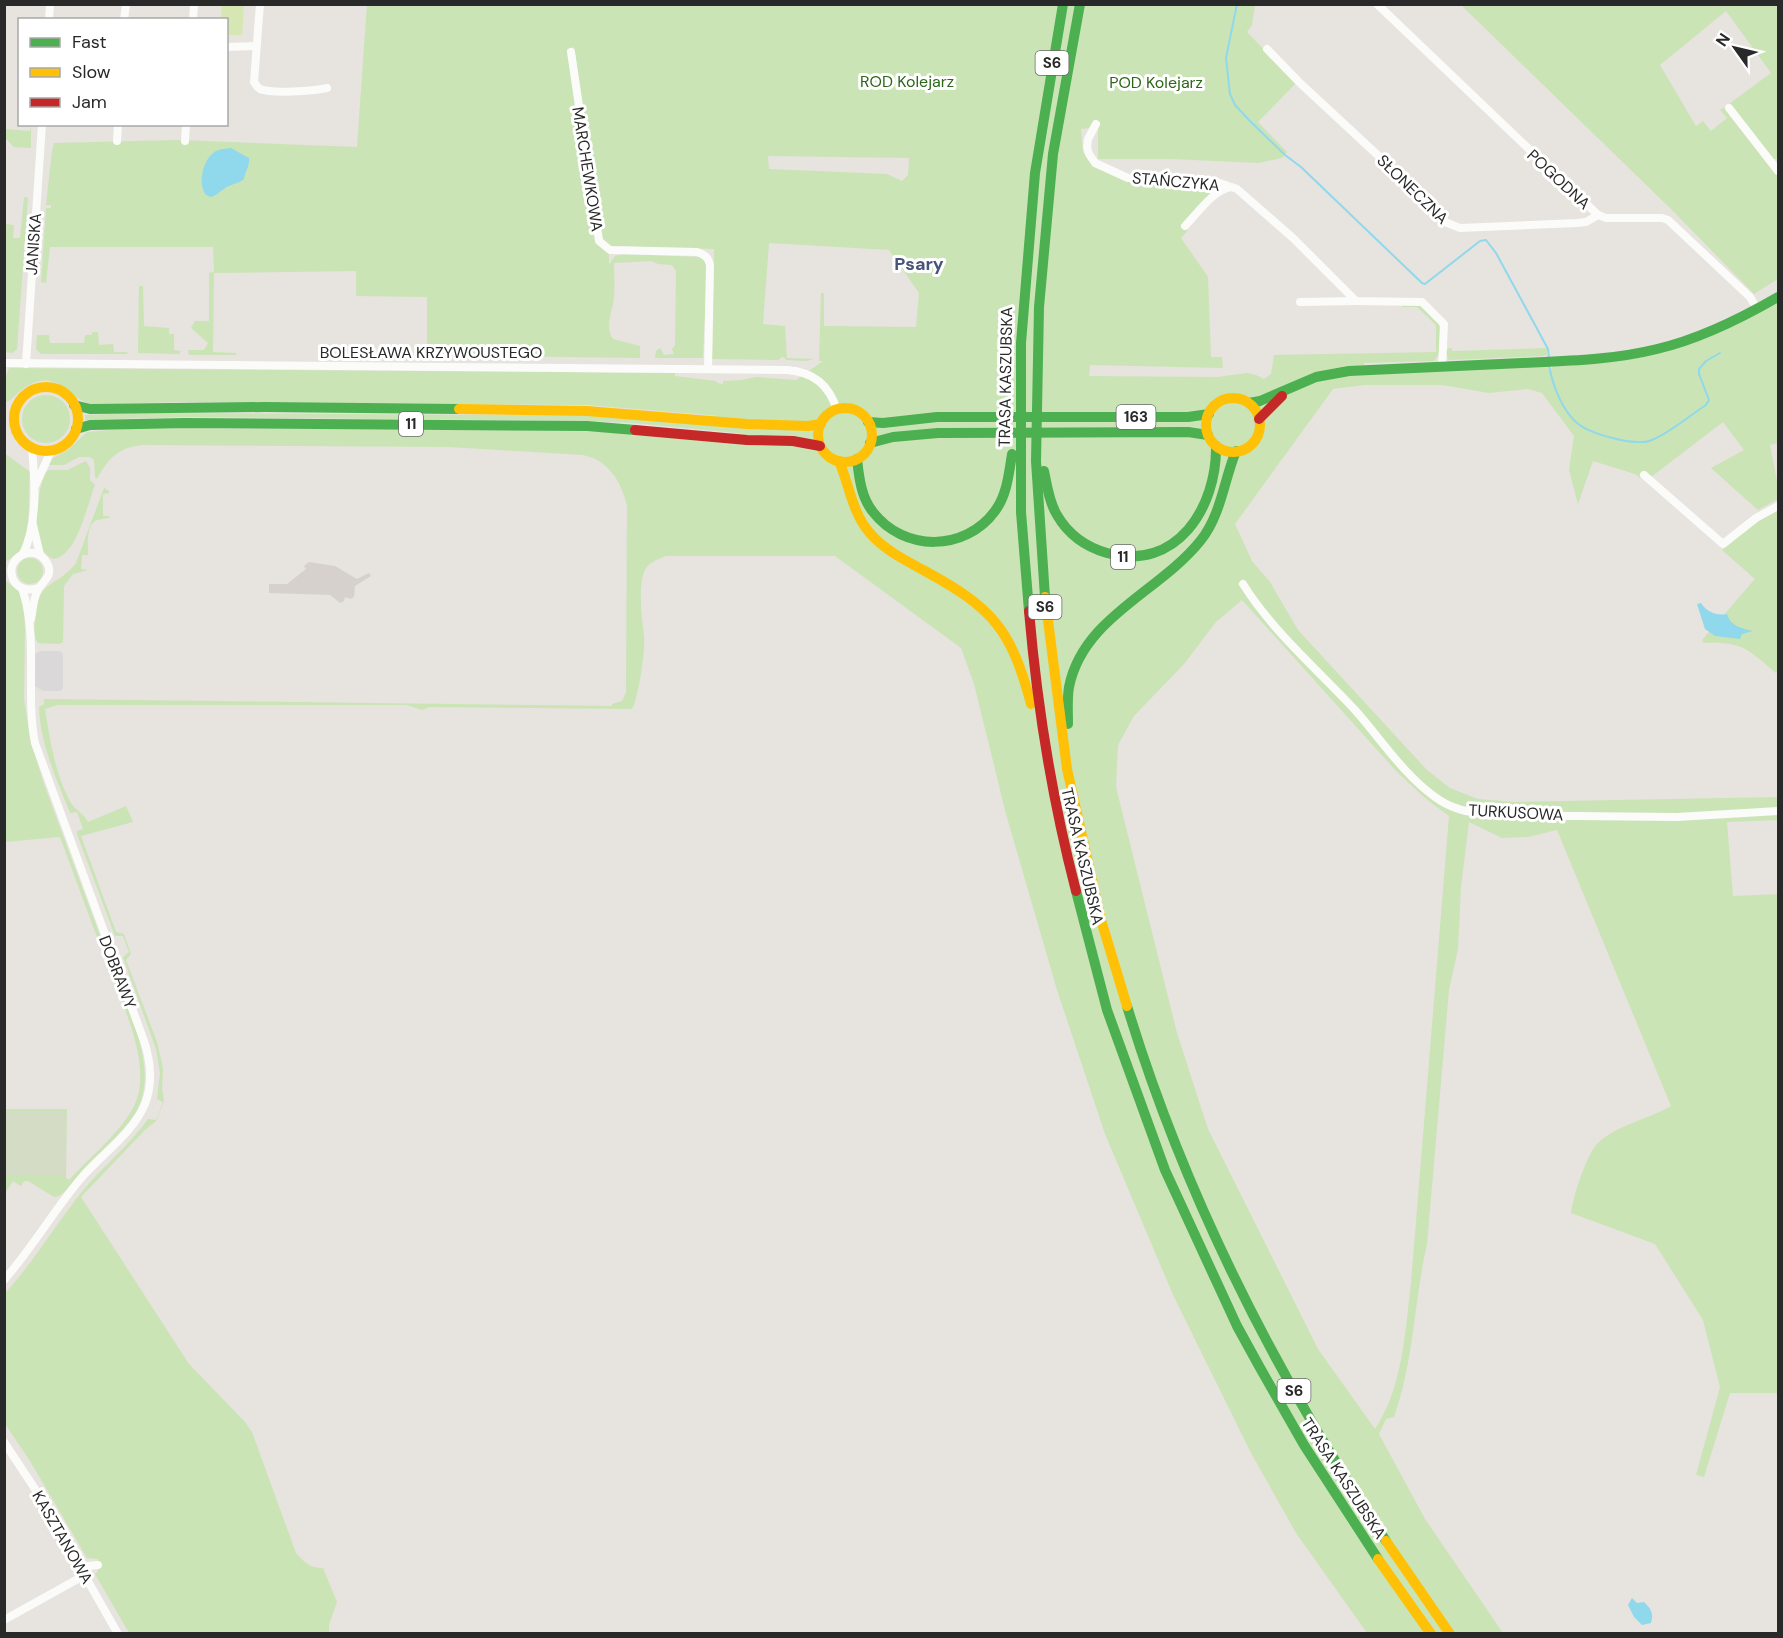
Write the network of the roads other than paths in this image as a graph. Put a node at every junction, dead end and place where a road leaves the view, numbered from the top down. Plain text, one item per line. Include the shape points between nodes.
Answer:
1 (260, 4) edge
2 (1063, 4) edge
3 (1080, 4) edge
4 (1377, 4) edge
5 (228, 46) edge
6 (256, 46) junction
7 (1268, 48) dead end
8 (571, 52) dead end
9 (327, 88) dead end
10 (1729, 108) dead end
11 (1096, 124) dead end
12 (42, 126) edge
13 (118, 126) edge
14 (186, 126) edge
15 (117, 141) dead end
16 (185, 141) dead end
17 (1779, 171) edge
18 (1231, 187) junction
19 (1598, 215) junction
20 (1185, 226) dead end
21 (1779, 297) edge
22 (1356, 301) junction
23 (1300, 302) dead end
24 (1757, 309) junction
25 (4, 363) edge
26 (26, 364) junction
27 (1442, 367) junction
28 (708, 369) junction
29 (1294, 386) junction
30 (1249, 403) junction
31 (74, 405) junction
32 (16, 407) junction
33 (4, 409) edge
34 (837, 410) junction
35 (1018, 414) junction
36 (1209, 414) junction
37 (1259, 419) junction
38 (868, 422) junction
39 (821, 424) junction
40 (10, 428) edge
41 (76, 429) junction
42 (1036, 435) junction
43 (1208, 435) junction
44 (870, 443) junction
45 (820, 446) junction
46 (1216, 446) junction
47 (32, 448) junction
48 (51, 451) junction
49 (1236, 451) junction
50 (857, 459) junction
51 (839, 461) junction
52 (1644, 475) dead end
53 (34, 489) junction
54 (1779, 506) edge
55 (32, 521) junction
56 (23, 554) junction
57 (40, 555) junction
58 (1243, 584) dead end
59 (22, 588) junction
60 (38, 588) junction
61 (30, 623) junction
62 (1045, 746) junction
63 (1069, 777) junction
64 (1779, 811) edge
65 (4, 1280) edge
66 (4, 1442) edge
67 (98, 1565) dead end
68 (84, 1572) junction
69 (4, 1620) edge
70 (118, 1634) edge
71 (1431, 1634) edge
72 (1450, 1634) edge

1 - 6 street
2 - 35 main road, TRASA KASZUBSKA / S6 via 1041,121 1029,221
3 - 42 main road, TRASA KASZUBSKA / S6 via 1062,93 1045,216
4 - 19 street, POGODNA
5 - 6 street
6 - 9 street via 254,82 260,89 307,92
7 - 19 street, SŁONECZNA via 1451,226 1577,223
8 - 28 street, MARCHEWKOWA via 599,241 610,250 697,252 708,259
10 - 17 street
11 - 18 street, STAŃCZYKA via 1087,147 1101,166 1128,178 1214,182
12 - 26 street, JANISKA
13 - 15 street
14 - 16 street
18 - 20 street, STAŃCZYKA via 1217,193
18 - 22 street, STAŃCZYKA via 1247,196
19 - 24 street, POGODNA via 1668,220 1750,297
21 - 24 main road, 163
22 - 23 street
22 - 27 street via 1424,303 1444,324
24 - 27 main road, 163 via 1709,332 1659,349 1615,357
25 - 26 street, BOLESŁAWA KRZYWOUSTEGO
26 - 28 street, BOLESŁAWA KRZYWOUSTEGO
27 - 29 main road, 163 via 1349,371
28 - 34 street, BOLESŁAWA KRZYWOUSTEGO via 808,374 825,385
29 - 30 main road, 163
29 - 37 main road, 163
30 - 36 main road, 163 via 1225,399
30 - 37 main road
31 - 32 main road, 11 via 64,393 45,387 28,392
31 - 39 main road, 11 via 90,409 587,411 747,424
31 - 41 main road
32 - 33 main road, 11
32 - 40 main road
34 - 38 main road via 855,411
34 - 39 main road
35 - 50 main road via 1007,484 999,505 982,526 952,541 916,541 884,524 866,500
35 - 62 main road, TRASA KASZUBSKA / S6 via 1025,591
36 - 38 main road, 163 via 930,417
36 - 43 main road
37 - 49 main road, 163 via 1256,439
38 - 44 main road
39 - 45 main road
40 - 47 main road
41 - 45 main road, 11 via 90,425 185,423 587,426
41 - 48 main road via 67,443
42 - 46 main road, 11 via 1048,489 1061,521 1086,546 1123,557 1167,548 1184,536 1204,506 1216,462
42 - 63 main road, TRASA KASZUBSKA / S6 via 1045,603
43 - 44 main road via 930,433
43 - 46 main road
44 - 50 main road
45 - 51 main road, 11
46 - 49 main road
47 - 48 main road
47 - 53 street
48 - 53 street
49 - 63 main road via 1217,511 1199,543 1100,628 1080,654 1068,696
50 - 51 main road
51 - 62 main road via 855,512 869,533 890,551 974,600 1002,628 1024,672
52 - 54 street via 1722,544
53 - 55 street, DOBRAWY
55 - 56 street, DOBRAWY
55 - 57 street, DOBRAWY
56 - 57 street
56 - 59 street, DOBRAWY via 11,570
57 - 60 street, DOBRAWY via 49,570 45,583
58 - 64 street, TURKUSOWA via 1265,616 1402,766 1436,798 1456,809 1487,815 1677,817
59 - 60 street
59 - 61 street, DOBRAWY
60 - 61 street, DOBRAWY
61 - 65 street, DOBRAWY via 30,709 35,743 144,1041 150,1073 147,1095 135,1122 82,1176
62 - 71 main road, TRASA KASZUBSKA / S6 via 1064,848 1096,974 1138,1101 1183,1213 1236,1325 1298,1437
63 - 72 main road, TRASA KASZUBSKA / S6 via 1119,985 1161,1110 1200,1205 1285,1376 1361,1501
66 - 68 street, KASZTANOWA
67 - 68 street via 88,1566
68 - 69 street
68 - 70 street, KASZTANOWA

